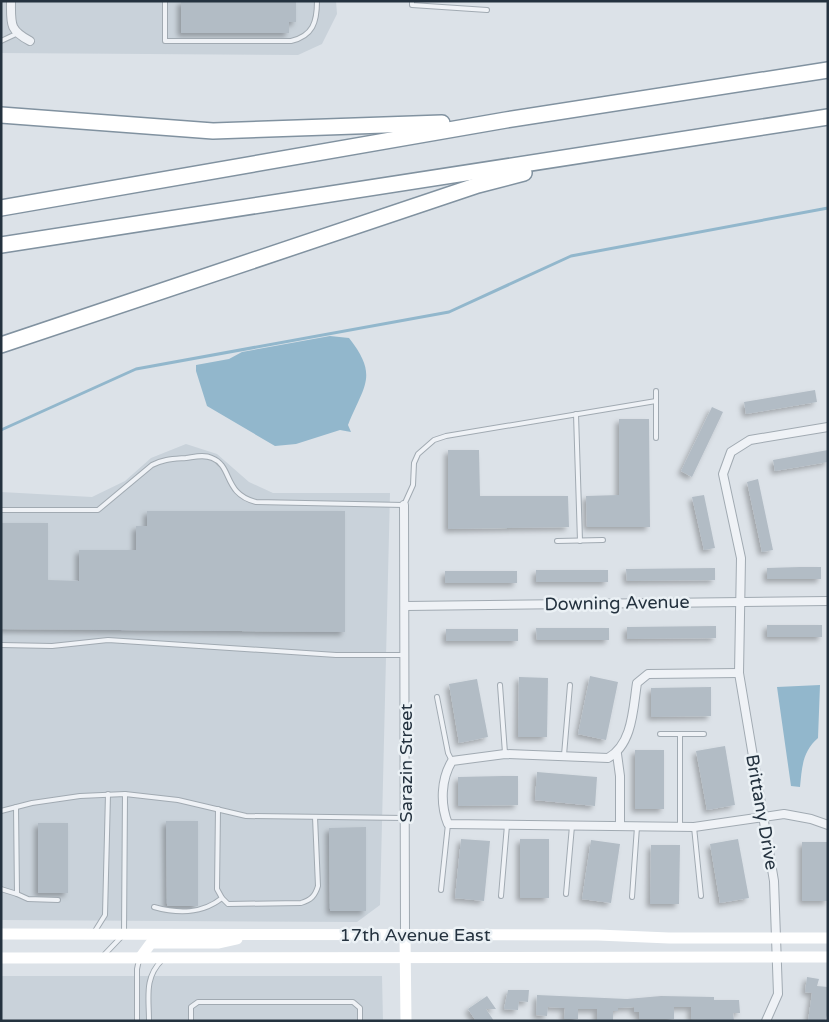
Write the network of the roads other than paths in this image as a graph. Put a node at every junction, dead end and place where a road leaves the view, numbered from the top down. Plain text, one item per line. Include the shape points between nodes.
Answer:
1 (11, 1) edge
2 (165, 1) edge
3 (317, 1) edge
4 (412, 1) edge
5 (487, 10) dead end
6 (16, 34) junction
7 (1, 41) edge
8 (30, 41) dead end
9 (828, 70) edge
10 (1, 115) edge
11 (828, 117) edge
12 (506, 120) junction
13 (723, 134) junction
14 (1, 208) edge
15 (1, 245) edge
16 (1, 346) edge
17 (656, 391) dead end
18 (656, 401) junction
19 (576, 414) junction
20 (828, 427) edge
21 (656, 438) dead end
22 (404, 505) junction
23 (1, 510) edge
24 (603, 540) dead end
25 (557, 541) dead end
26 (580, 541) junction
27 (828, 601) edge
28 (741, 602) junction
29 (406, 606) junction
30 (1, 645) edge
31 (406, 656) junction
32 (738, 673) junction
33 (500, 686) dead end
34 (570, 686) dead end
35 (437, 697) dead end
36 (660, 734) dead end
37 (680, 734) junction
38 (704, 734) dead end
39 (505, 754) junction
40 (617, 754) junction
41 (564, 755) junction
42 (452, 761) junction
43 (108, 794) junction
44 (125, 794) junction
45 (16, 807) junction
46 (218, 809) junction
47 (1, 811) edge
48 (315, 817) junction
49 (762, 817) junction
50 (407, 818) junction
51 (448, 824) junction
52 (507, 825) junction
53 (828, 825) edge
54 (572, 826) junction
55 (620, 826) junction
56 (637, 827) junction
57 (680, 827) junction
58 (694, 827) junction
59 (1, 889) edge
60 (441, 890) dead end
61 (17, 894) junction
62 (566, 894) dead end
63 (501, 896) dead end
64 (701, 896) dead end
65 (632, 897) dead end
66 (222, 898) junction
67 (58, 900) dead end
68 (154, 907) dead end
69 (92, 933) junction
70 (1, 934) edge
71 (124, 934) junction
72 (261, 935) junction
73 (406, 936) junction
74 (778, 938) junction
75 (828, 938) edge
76 (406, 956) junction
77 (778, 956) junction
78 (828, 957) edge
79 (1, 958) edge
80 (140, 958) junction
81 (165, 958) junction
82 (101, 959) junction
83 (137, 1021) edge
84 (150, 1021) edge
85 (191, 1021) edge
86 (360, 1021) edge
87 (406, 1021) edge
88 (766, 1021) edge

1 - 6 street via 12,25
2 - 3 lane via 166,41 299,39 312,30 317,20
4 - 5 lane via 412,5
6 - 7 lane
6 - 8 street
9 - 12 highway
10 - 12 highway via 213,131
11 - 13 highway
12 - 14 highway
13 - 15 highway
13 - 16 highway via 571,161 478,185
17 - 18 lane
18 - 19 lane
18 - 21 lane
19 - 22 lane via 434,440 418,454
19 - 26 lane
20 - 28 street, Brittany Drive via 750,440 731,452 723,474 741,558
22 - 23 lane via 256,502 243,499 236,493 220,464 204,456 161,460 98,510
22 - 29 street, Sarazin Street
24 - 26 lane
25 - 26 lane
27 - 28 street, Downing Avenue
28 - 29 street, Downing Avenue
28 - 32 street, Brittany Drive
29 - 31 street, Sarazin Street
30 - 31 lane via 52,646 108,640 336,656
31 - 50 street, Sarazin Street
32 - 40 street via 648,674 637,682 628,734
32 - 49 street, Brittany Drive
33 - 39 lane
34 - 41 lane
35 - 42 lane
36 - 37 lane
37 - 38 lane
37 - 57 lane
39 - 41 street
39 - 42 street
40 - 41 street via 608,758
40 - 55 street
42 - 51 street via 444,774 444,813
43 - 44 lane
43 - 45 lane
43 - 69 lane via 105,915 102,924
44 - 46 lane via 178,800
44 - 71 lane
45 - 47 lane
45 - 61 lane
46 - 48 lane via 246,816
46 - 66 lane via 217,889
48 - 50 lane
48 - 66 lane via 316,894 301,903 228,904
49 - 53 street via 784,814
49 - 58 street
49 - 74 street, Brittany Drive via 774,881
50 - 73 street, Sarazin Street
51 - 52 street
51 - 60 lane
52 - 54 street
52 - 63 lane
54 - 55 street
54 - 62 lane
55 - 56 street
56 - 57 street
56 - 65 lane
57 - 58 street
58 - 64 lane
59 - 61 lane
61 - 67 lane via 28,899
66 - 68 lane via 211,907 196,911
69 - 70 street, 17th Avenue East
69 - 71 street, 17th Avenue East
71 - 72 street, 17th Avenue East
71 - 82 lane
72 - 73 street, 17th Avenue East
72 - 80 street via 219,943 151,943
73 - 74 street, 17th Avenue East
73 - 76 street, Sarazin Street
74 - 75 street, 17th Avenue East
74 - 77 street, Brittany Drive
76 - 77 street, 17th Avenue East
76 - 81 street, 17th Avenue East
76 - 87 street, Sarazin Street
77 - 78 street, 17th Avenue East
77 - 88 street, Brittany Drive via 778,994
79 - 82 street, 17th Avenue East
80 - 81 street, 17th Avenue East
80 - 82 street, 17th Avenue East
80 - 83 lane
81 - 84 lane via 153,969 149,979
85 - 86 lane via 191,1007 198,1002 353,1002 360,1008

